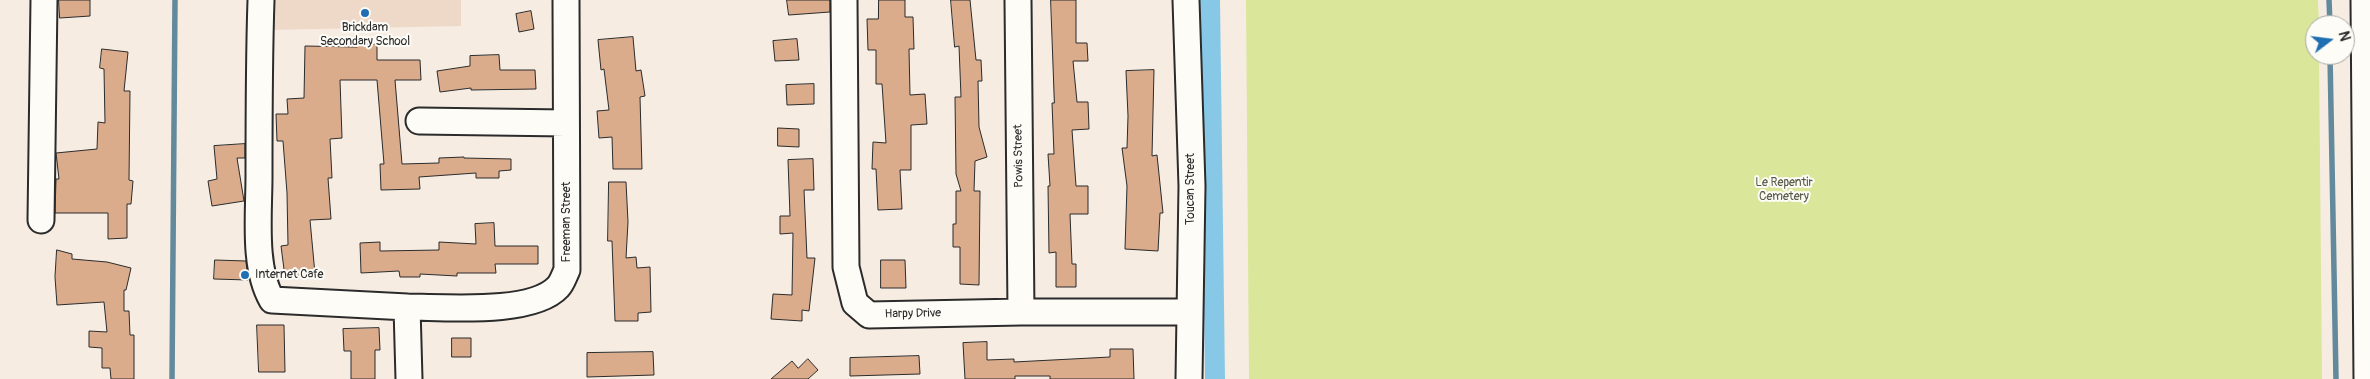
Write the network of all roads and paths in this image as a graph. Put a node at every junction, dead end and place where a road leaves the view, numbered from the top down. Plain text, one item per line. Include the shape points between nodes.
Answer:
1 (44, 0) edge
2 (261, 0) edge
3 (566, 0) edge
4 (844, 0) edge
5 (1018, 0) edge
6 (1186, 0) edge
7 (2364, 0) edge
8 (419, 122) dead end
9 (566, 123) junction
10 (41, 220) dead end
11 (407, 307) junction
12 (1021, 312) junction
13 (1190, 312) junction
14 (409, 379) edge
15 (1190, 379) edge
16 (2367, 379) edge

1 - 10 street
2 - 11 street, Freeman Street via 259,244 265,288 272,300
3 - 9 street, Freeman Street
4 - 12 street, Harpy Drive via 846,267 855,303 868,315
5 - 12 street, Powis Street
6 - 13 street, Toucan Street via 1192,186
7 - 16 street
8 - 9 street
9 - 11 street, Freeman Street via 567,270 558,287 544,297 519,306
11 - 14 street
12 - 13 street, Harpy Drive
13 - 15 street, Toucan Street

